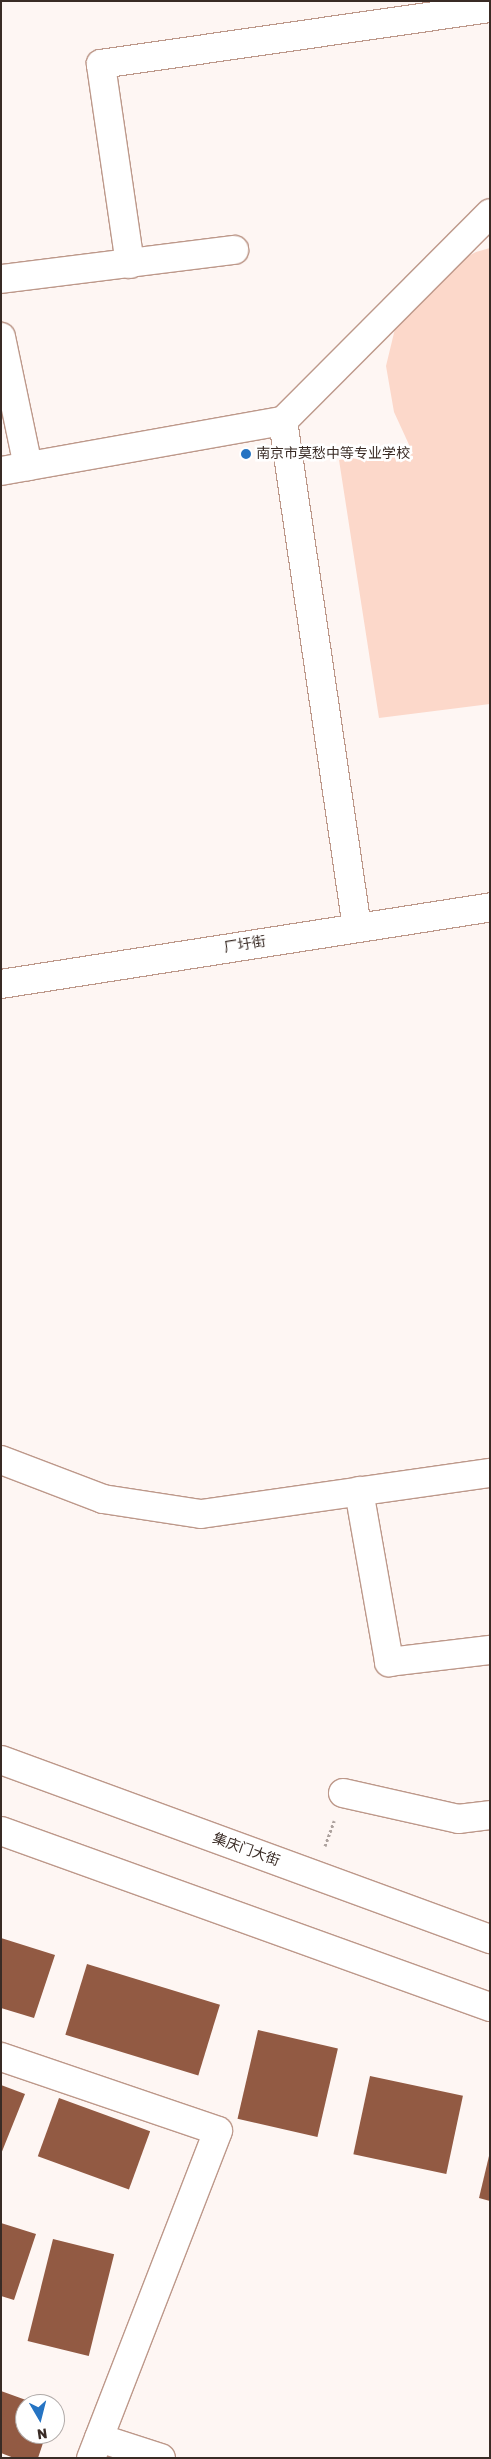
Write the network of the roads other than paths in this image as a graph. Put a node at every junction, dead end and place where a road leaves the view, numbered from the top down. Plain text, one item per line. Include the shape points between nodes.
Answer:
1 (490, 8) edge
2 (490, 213) edge
3 (234, 250) dead end
4 (130, 264) junction
5 (1, 280) edge
6 (1, 337) edge
7 (282, 421) junction
8 (28, 466) junction
9 (1, 470) edge
10 (490, 907) edge
11 (357, 928) junction
12 (1, 984) edge
13 (1, 1460) edge
14 (490, 1473) edge
15 (359, 1491) junction
16 (490, 1650) edge
17 (1, 1760) edge
18 (343, 1793) road end
19 (490, 1815) edge
20 (1, 1830) edge
21 (490, 1939) edge
22 (490, 2007) edge
23 (1, 2057) edge
24 (95, 2448) edge
25 (161, 2458) edge

1 - 4 main road via 101,64
2 - 7 main road
3 - 4 main road
4 - 5 main road
6 - 8 main road
7 - 8 main road
7 - 11 main road
8 - 9 main road
10 - 11 main road, 厂圩街
11 - 12 main road, 厂圩街
13 - 15 main road via 103,1499 201,1514
14 - 15 main road
15 - 16 main road via 389,1662
17 - 21 main road, 集庆门大街
18 - 19 main road via 458,1819
20 - 22 main road
23 - 24 main road via 218,2131
24 - 25 main road

